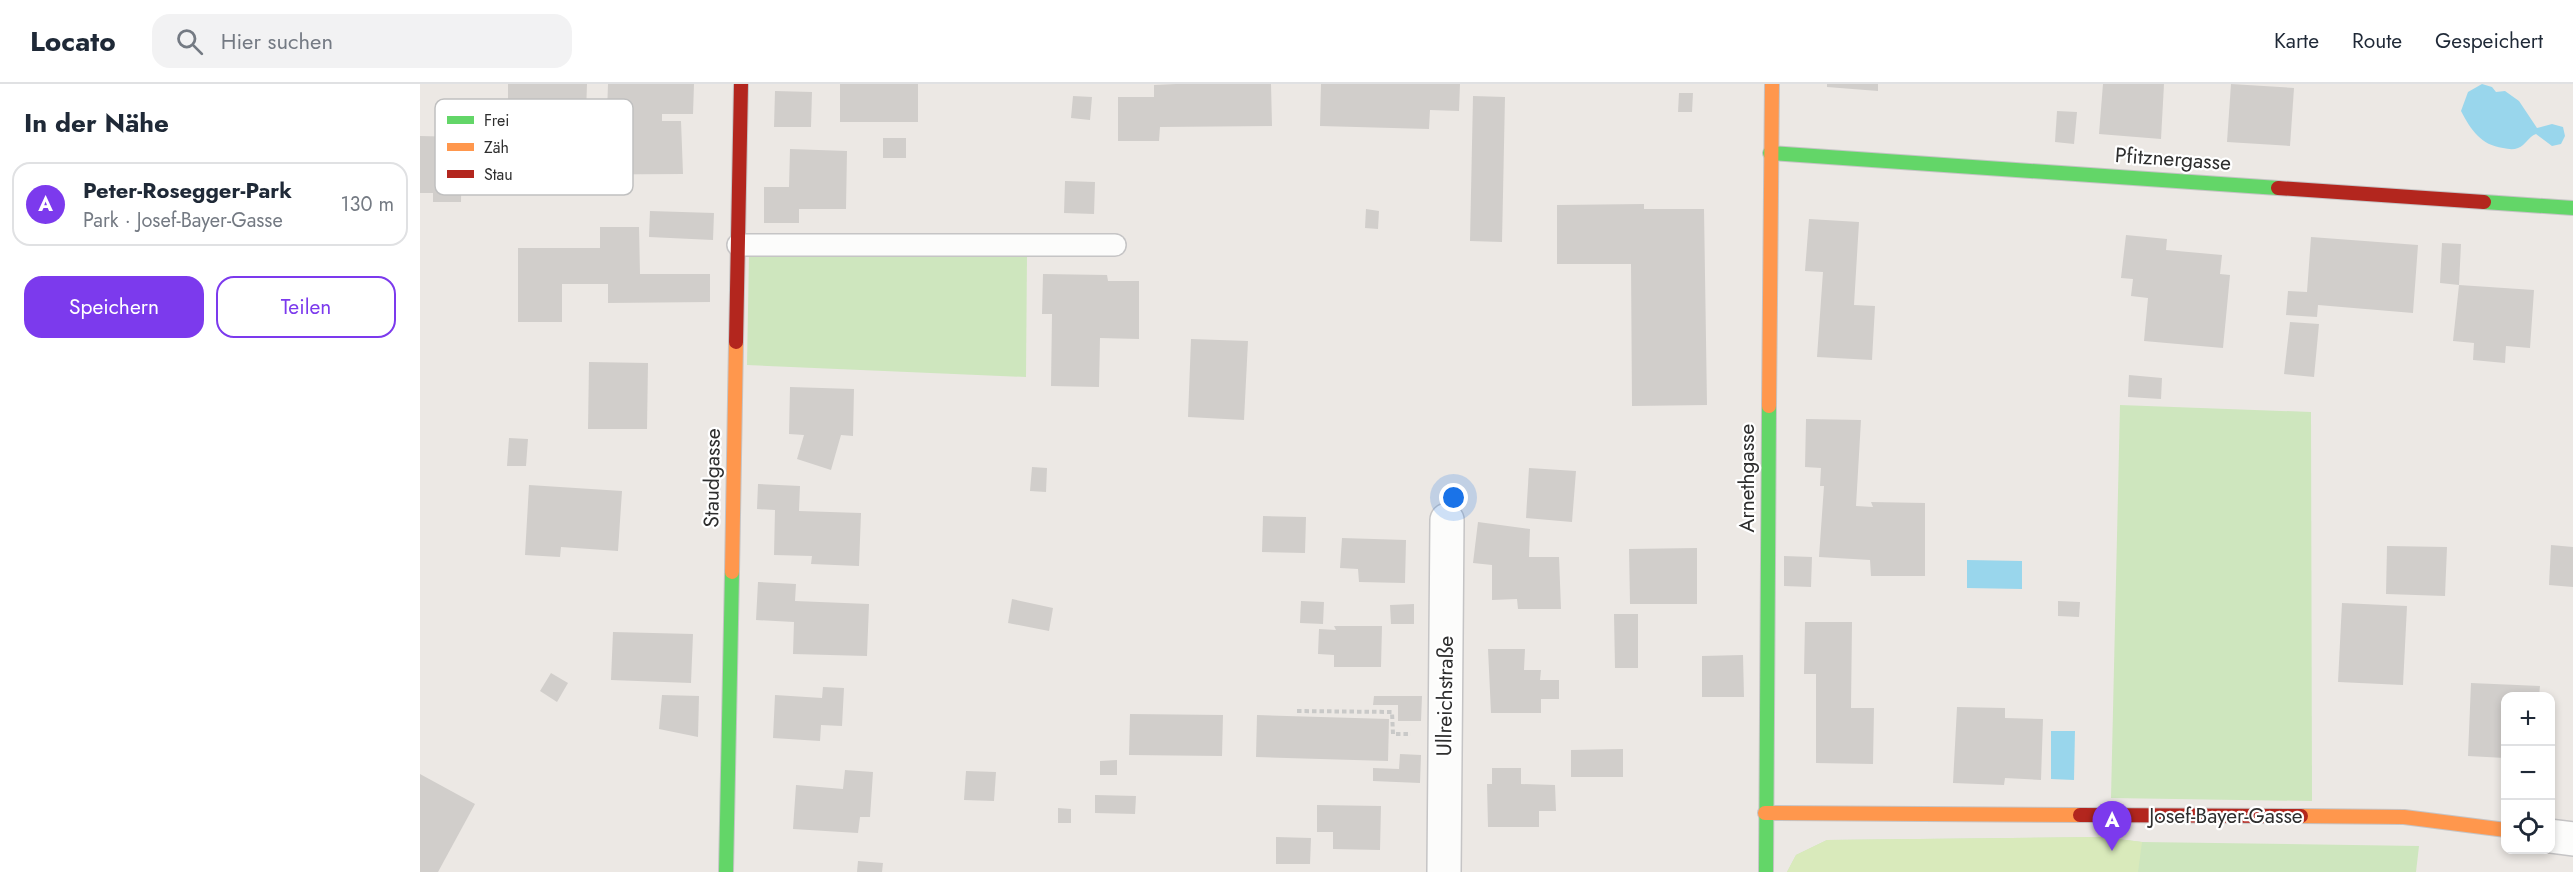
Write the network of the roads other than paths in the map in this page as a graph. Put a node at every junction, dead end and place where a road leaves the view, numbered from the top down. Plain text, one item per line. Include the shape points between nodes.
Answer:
1 (741, 84) edge
2 (1772, 84) edge
3 (1770, 153) junction
4 (2573, 208) edge
5 (738, 245) junction
6 (1115, 245) dead end
7 (1447, 520) dead end
8 (1765, 813) junction
9 (2501, 829) edge
10 (2555, 837) edge
11 (2573, 839) edge
12 (726, 872) edge
13 (1444, 872) edge
14 (1766, 872) edge

1 - 5 street, Staudgasse
2 - 3 street, Arnethgasse
3 - 4 street, Pfitznergasse
3 - 8 street, Arnethgasse
5 - 6 lane
5 - 12 street, Staudgasse
7 - 13 street, Ullreichstraße
8 - 9 street, Josef-Bayer-Gasse via 2404,817
8 - 14 street, Arnethgasse
10 - 11 street

